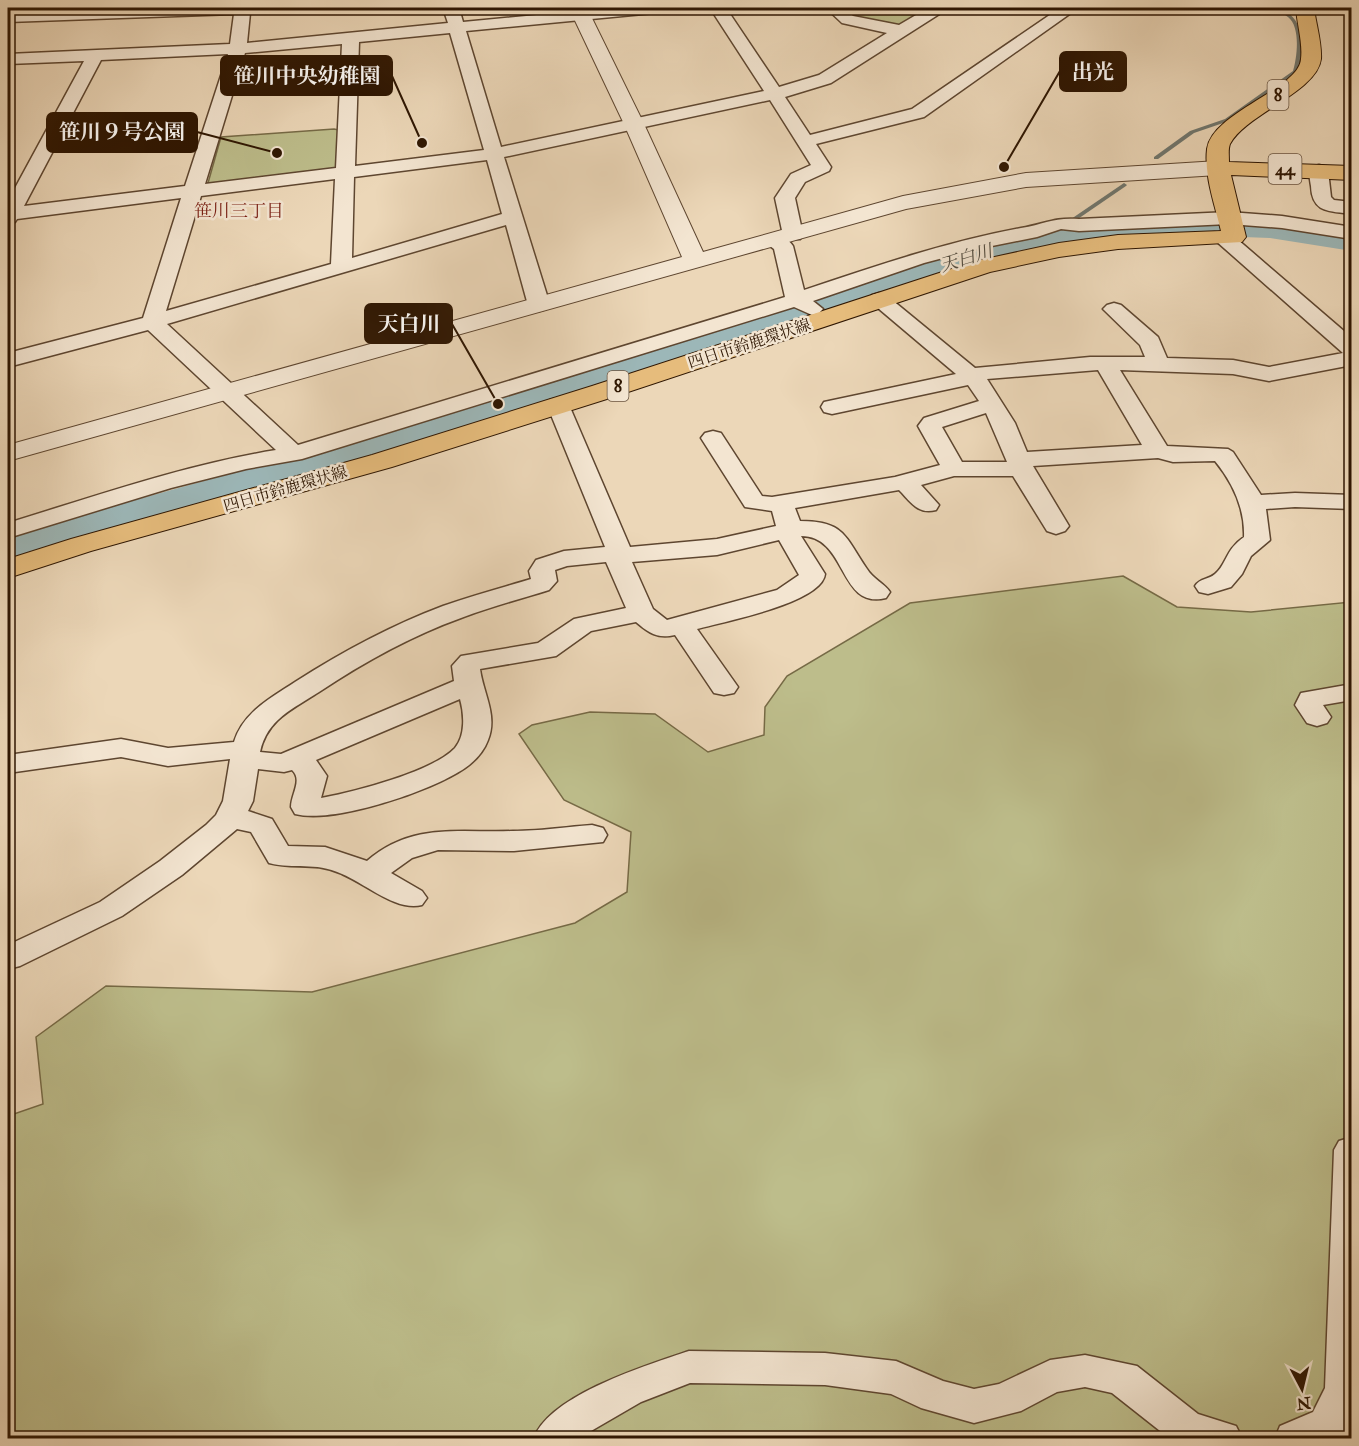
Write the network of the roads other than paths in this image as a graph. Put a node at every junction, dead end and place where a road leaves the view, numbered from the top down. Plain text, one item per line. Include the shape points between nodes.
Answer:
1 (243, 8) edge
2 (264, 8) edge
3 (451, 8) edge
4 (652, 8) edge
5 (718, 8) edge
6 (834, 8) edge
7 (938, 8) edge
8 (1070, 8) edge
9 (1305, 8) edge
10 (580, 11) edge
11 (8, 17) edge
12 (457, 28) junction
13 (902, 31) junction
14 (351, 38) junction
15 (238, 49) junction
16 (95, 55) junction
17 (8, 58) edge
18 (775, 94) junction
19 (634, 124) junction
20 (807, 141) junction
21 (494, 154) junction
22 (1218, 168) junction
23 (1319, 171) junction
24 (344, 173) junction
25 (1352, 173) edge
26 (194, 191) junction
27 (1352, 208) edge
28 (8, 215) edge
29 (513, 217) junction
30 (1229, 228) junction
31 (1352, 233) edge
32 (782, 238) junction
33 (1273, 241) dead end
34 (695, 261) junction
35 (341, 267) junction
36 (879, 299) junction
37 (796, 300) junction
38 (539, 305) junction
39 (1114, 309) dead end
40 (827, 317) junction
41 (152, 322) junction
42 (1352, 350) edge
43 (1352, 358) edge
44 (8, 360) edge
45 (1105, 364) junction
46 (1159, 364) junction
47 (973, 377) junction
48 (226, 393) junction
49 (992, 404) junction
50 (558, 405) junction
51 (832, 407) dead end
52 (713, 438) dead end
53 (1158, 451) junction
54 (8, 453) edge
55 (294, 454) junction
56 (1020, 464) junction
57 (954, 469) junction
58 (905, 482) junction
59 (829, 496) junction
60 (1352, 502) edge
61 (1254, 503) junction
62 (782, 504) junction
63 (927, 505) dead end
64 (1056, 526) dead end
65 (787, 530) junction
66 (853, 530) dead end
67 (8, 531) edge
68 (621, 554) junction
69 (8, 569) edge
70 (1208, 586) dead end
71 (877, 592) dead end
72 (641, 613) junction
73 (682, 626) junction
74 (468, 685) junction
75 (724, 687) dead end
76 (1352, 692) edge
77 (1317, 717) dead end
78 (246, 754) junction
79 (296, 758) junction
80 (8, 764) edge
81 (229, 819) junction
82 (592, 835) dead end
83 (371, 875) junction
84 (411, 898) dead end
85 (8, 958) edge
86 (1352, 1150) edge
87 (554, 1438) edge
88 (1221, 1438) edge
89 (1294, 1438) edge

1 - 2 street
1 - 11 street
1 - 15 street
3 - 12 street
4 - 10 street
5 - 18 street
6 - 13 street via 848,20
7 - 13 street
8 - 20 street via 918,113
9 - 22 main road, 8 via 1311,59 1307,71 1231,127 1218,146
10 - 12 street
10 - 19 street
12 - 14 street
12 - 21 street
13 - 18 street via 825,79
14 - 15 street
14 - 24 street
15 - 16 street
15 - 26 street
16 - 17 street
16 - 28 street
18 - 19 street
18 - 20 street
19 - 21 street
19 - 34 street
20 - 32 street via 822,167 798,178 785,198
21 - 24 street
21 - 29 street
22 - 23 main road, 44
22 - 30 main road, 8
22 - 32 street via 1026,180 903,203
23 - 25 main road, 44
23 - 27 street via 1321,198 1328,205
24 - 26 street
24 - 35 street
26 - 28 street
26 - 41 street
29 - 35 street
29 - 38 street
30 - 31 street via 1282,222
30 - 33 street
30 - 36 main road, 四日市鈴鹿環状線 / 8 via 1048,252 952,275
30 - 37 street via 1069,224 917,259
30 - 42 street
32 - 34 street
32 - 37 street
34 - 38 street
35 - 41 street
36 - 40 main road, 四日市鈴鹿環状線 / 8
36 - 47 street
37 - 40 street
37 - 55 street
38 - 48 street
39 - 46 street via 1150,342
40 - 50 main road, 四日市鈴鹿環状線 / 8
41 - 44 street
41 - 48 street
43 - 46 street via 1269,374 1233,367
45 - 46 street
45 - 47 street via 984,372
45 - 53 street
47 - 49 street
47 - 51 street
48 - 54 street
48 - 55 street
49 - 56 street
49 - 57 street via 930,426
50 - 68 street
50 - 69 main road, 四日市鈴鹿環状線 / 8 via 382,461 101,539
52 - 62 street via 754,502
53 - 56 street
53 - 61 street via 1173,455 1220,454
55 - 67 street via 162,483
56 - 57 street
56 - 64 street
57 - 58 street
58 - 59 street
58 - 63 street
59 - 62 street
59 - 66 street
60 - 61 street
61 - 70 street via 1257,540 1242,551 1226,580
62 - 65 street
65 - 68 street via 717,547
65 - 71 street via 818,527 827,531 839,542 864,584
65 - 73 street via 812,578 786,596
68 - 72 street via 616,556
68 - 78 street via 555,561 543,567 544,581 540,584 452,612 349,660 261,720 251,733
72 - 73 street via 661,629
72 - 74 street via 583,625 546,650 471,662 466,666
73 - 75 street
74 - 79 street
74 - 79 street via 478,720 474,743 464,756 410,785 316,808 306,807 305,796 313,777
76 - 77 street via 1311,699 1309,705
78 - 79 street via 284,763
78 - 80 street via 168,757 121,748
78 - 81 street via 238,801
81 - 83 street via 258,823 265,829 271,848 280,856 323,857
81 - 85 street via 171,868 111,909
82 - 83 street via 514,842 426,842 389,857
83 - 84 street
86 - 89 street via 1345,1388 1327,1424
87 - 88 street via 569,1422 627,1390 689,1367 825,1369 896,1378 935,1396 974,1406 1007,1399 1050,1377 1085,1371 1123,1378 1186,1428

